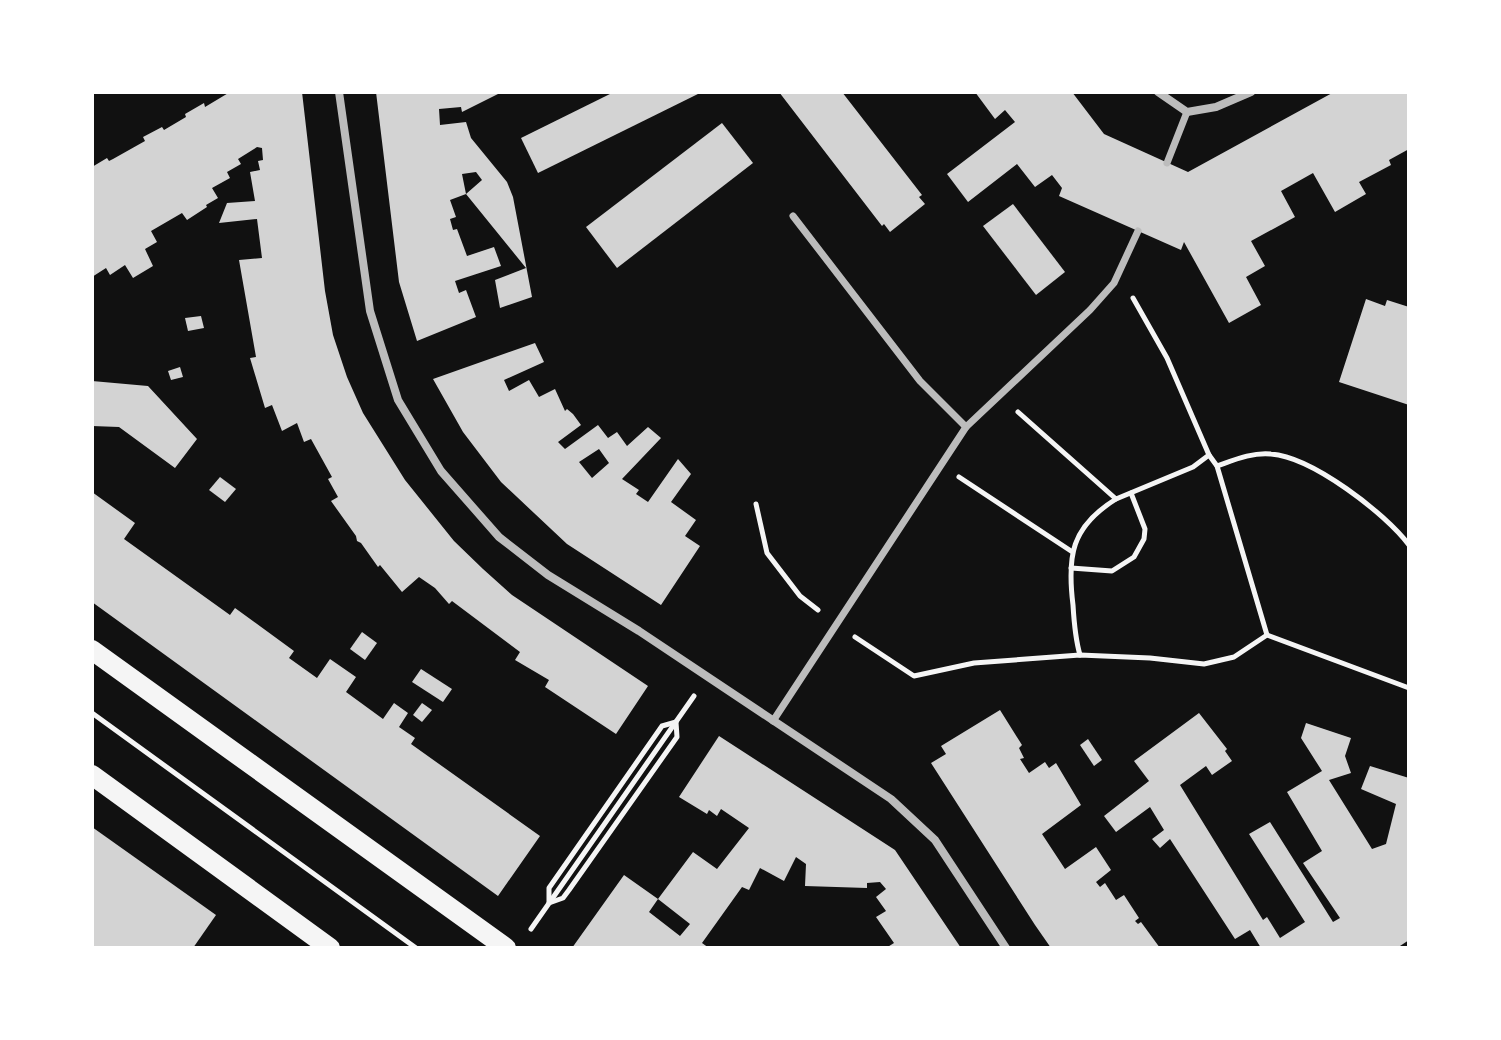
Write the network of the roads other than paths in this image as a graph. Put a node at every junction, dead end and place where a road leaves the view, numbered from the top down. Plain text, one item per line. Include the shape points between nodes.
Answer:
1 (339, 92) edge
2 (1158, 92) edge
3 (1251, 92) edge
4 (1187, 112) junction
5 (1167, 163) dead end
6 (793, 216) dead end
7 (1138, 231) dead end
8 (966, 427) junction
9 (92, 650) edge
10 (773, 721) junction
11 (92, 775) edge
12 (330, 948) edge
13 (506, 948) edge
14 (1006, 948) edge

1 - 10 street via 370,311 398,400 441,471 499,537 548,575
2 - 4 street
3 - 4 street
4 - 5 street
6 - 8 street via 920,381
7 - 8 street via 1114,283
8 - 10 street
9 - 13 main road
10 - 14 street via 891,799 935,840
11 - 12 main road

